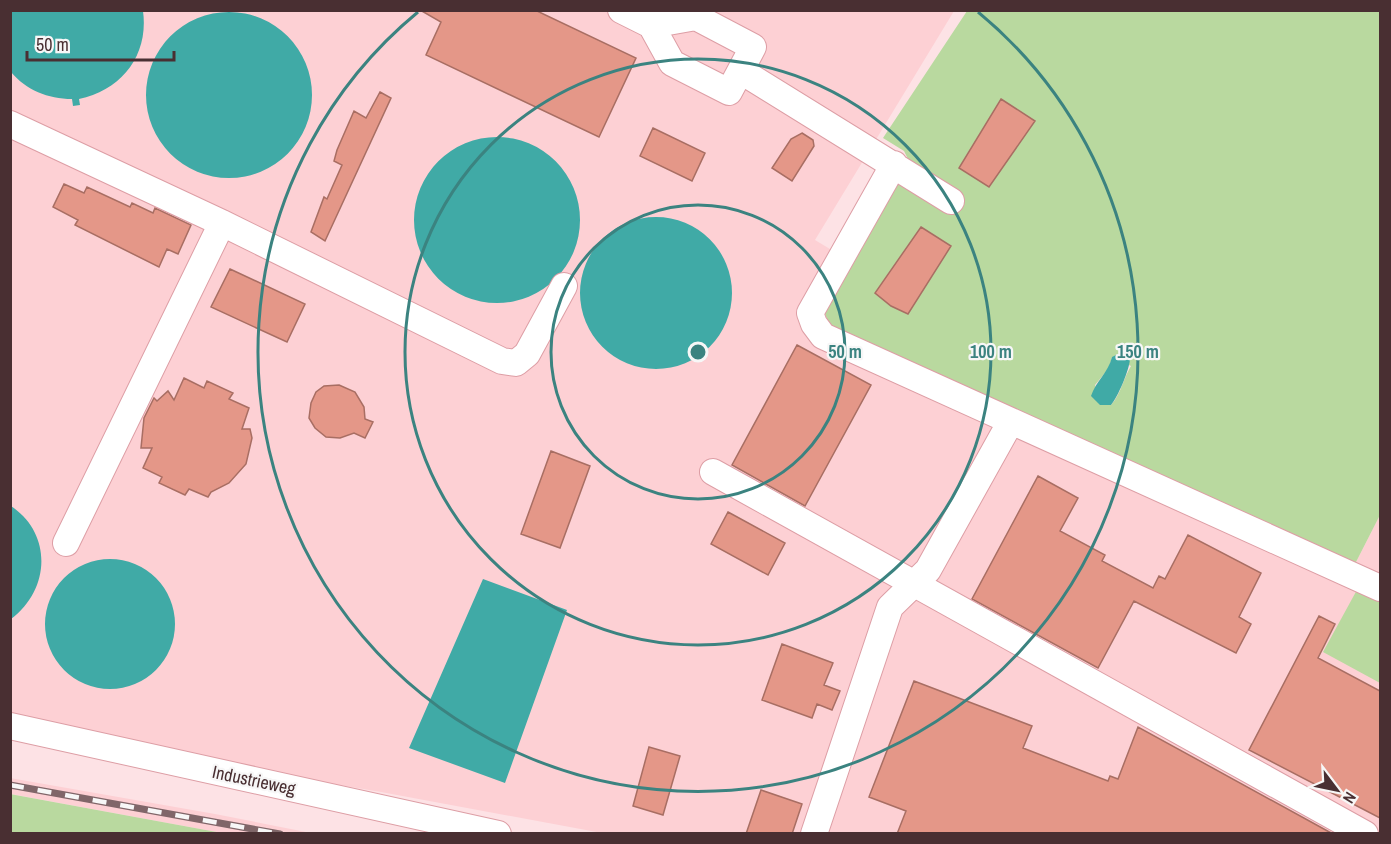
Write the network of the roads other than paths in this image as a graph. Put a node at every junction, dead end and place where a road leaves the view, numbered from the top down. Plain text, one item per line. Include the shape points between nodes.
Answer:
1 (621, 10) edge
2 (651, 25) junction
3 (741, 71) junction
4 (10, 124) edge
5 (894, 164) junction
6 (951, 201) dead end
7 (222, 223) junction
8 (564, 286) dead end
9 (1011, 421) junction
10 (713, 472) dead end
11 (66, 543) dead end
12 (912, 584) junction
13 (1380, 588) edge
14 (10, 726) edge
15 (498, 834) edge
16 (814, 834) edge
17 (1365, 834) edge

1 - 2 street
2 - 3 street via 672,63 720,88 729,92
2 - 3 street via 696,17 753,47
3 - 5 street
4 - 7 street
5 - 6 street
5 - 9 street via 810,313 814,324 823,336
7 - 8 street via 502,362 516,363 527,354
7 - 11 street
9 - 12 street via 928,570
9 - 13 street
10 - 12 street
12 - 16 street via 890,607
12 - 17 street
14 - 15 street, Industrieweg

